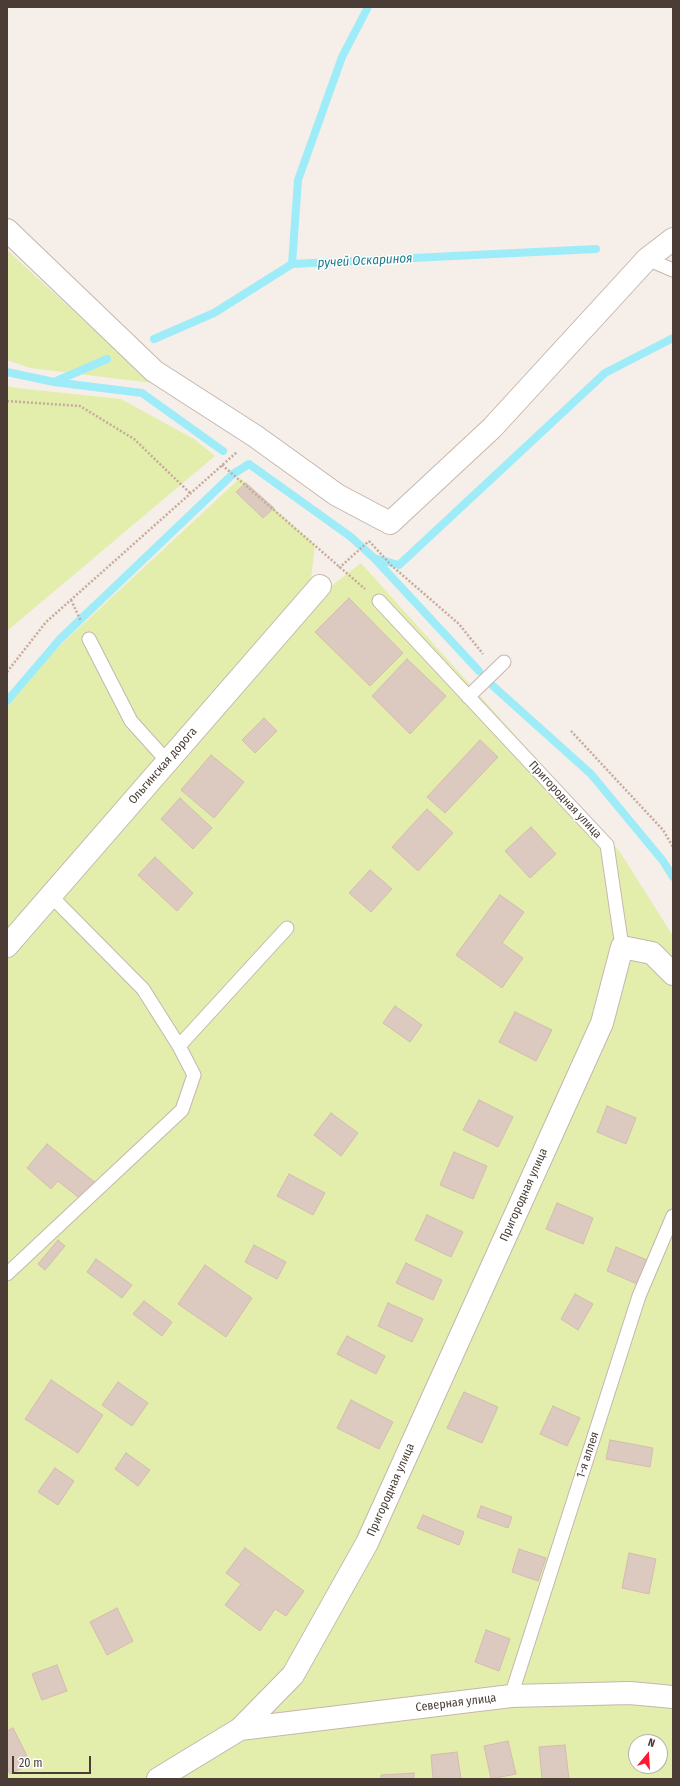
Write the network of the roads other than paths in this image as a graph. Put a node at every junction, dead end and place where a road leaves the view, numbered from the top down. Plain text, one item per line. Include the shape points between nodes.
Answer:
1 (7, 230) edge
2 (673, 238) edge
3 (647, 259) junction
4 (673, 270) edge
5 (320, 586) dead end
6 (379, 601) road end
7 (89, 638) road end
8 (499, 666) road end
9 (468, 697) junction
10 (167, 761) junction
11 (50, 895) junction
12 (287, 928) dead end
13 (7, 946) edge
14 (622, 947) junction
15 (673, 974) edge
16 (179, 1046) junction
17 (673, 1216) edge
18 (7, 1274) edge
19 (511, 1696) junction
20 (673, 1697) edge
21 (240, 1729) junction
22 (158, 1779) edge

1 - 3 street via 154,371 255,436 337,495 390,523 492,428
2 - 3 street
3 - 4 lane
5 - 10 street, Ольгинская дорога
6 - 9 lane, Пригородная улица
7 - 10 lane via 131,721
8 - 9 lane
9 - 14 lane, Пригородная улица via 607,845
10 - 11 street, Ольгинская дорога
11 - 13 street, Ольгинская дорога
11 - 16 lane via 143,989
12 - 16 lane
14 - 15 street via 652,953
14 - 21 street, Пригородная улица via 602,1023 367,1543 293,1675
16 - 18 lane via 194,1075 182,1110
17 - 19 lane, 1-я аллея via 639,1296
19 - 20 street, Северная улица via 630,1693
19 - 21 street, Северная улица
21 - 22 street, Пригородная улица

